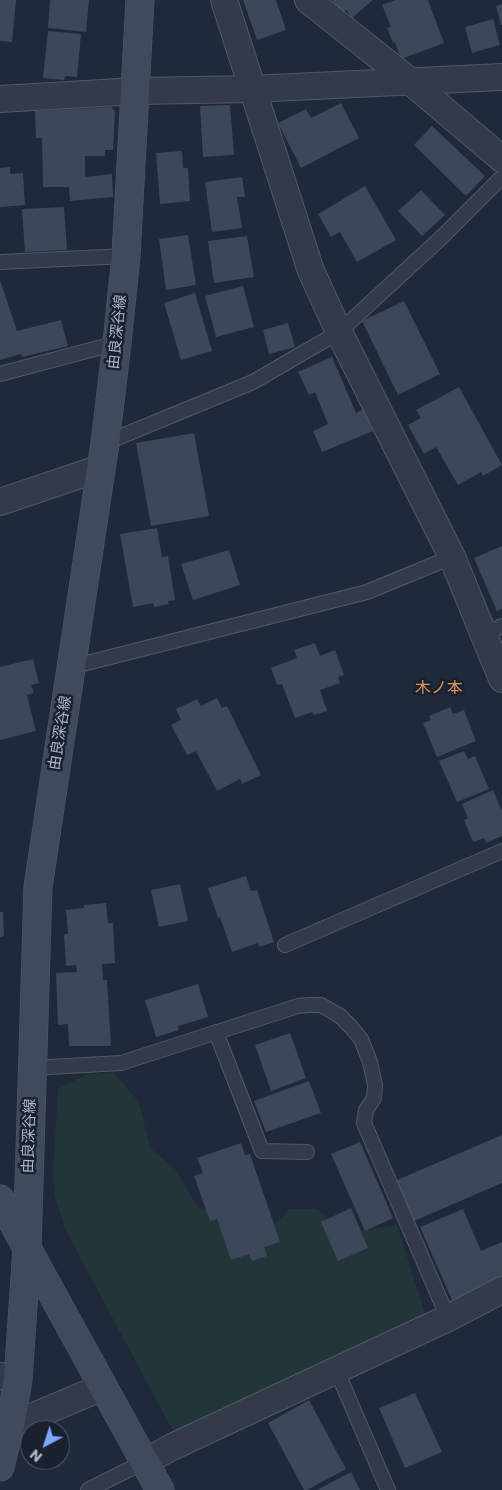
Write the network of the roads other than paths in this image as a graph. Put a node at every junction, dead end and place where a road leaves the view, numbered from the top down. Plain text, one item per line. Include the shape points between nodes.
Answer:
1 (140, 0) edge
2 (224, 0) edge
3 (308, 0) edge
4 (502, 78) edge
5 (411, 82) junction
6 (252, 89) junction
7 (136, 91) junction
8 (0, 99) edge
9 (502, 159) edge
10 (502, 176) edge
11 (126, 256) junction
12 (0, 262) edge
13 (339, 332) junction
14 (117, 343) junction
15 (0, 374) edge
16 (103, 455) junction
17 (0, 502) edge
18 (452, 557) junction
19 (493, 631) edge
20 (71, 667) junction
21 (502, 679) edge
22 (502, 851) edge
23 (285, 945) dead end
24 (216, 1032) junction
25 (32, 1068) junction
26 (307, 1152) dead end
27 (0, 1198) edge
28 (27, 1248) junction
29 (502, 1290) edge
30 (448, 1318) junction
31 (336, 1369) junction
32 (9, 1378) edge
33 (103, 1387) junction
34 (10, 1426) junction
35 (144, 1462) junction
36 (0, 1467) edge
37 (88, 1490) edge
38 (160, 1490) edge
39 (388, 1490) edge

1 - 7 main road, 由良深谷線
2 - 6 street
3 - 5 street
4 - 5 street
5 - 6 street
5 - 9 street
6 - 7 street
6 - 13 street via 311,271
7 - 8 street
7 - 11 main road, 由良深谷線
10 - 13 lane via 443,236
11 - 12 lane
11 - 14 main road, 由良深谷線
13 - 16 lane via 253,382
13 - 18 street
14 - 15 lane
14 - 16 main road, 由良深谷線
16 - 17 street
16 - 20 main road, 由良深谷線
18 - 19 street
18 - 20 lane via 367,592
19 - 21 street
20 - 25 main road, 由良深谷線 via 38,886
22 - 23 lane
24 - 25 lane via 120,1064
24 - 26 lane via 262,1151
24 - 30 lane via 309,1005 321,1005 352,1027 361,1039 376,1085 364,1123
25 - 28 main road, 由良深谷線
27 - 28 main road
28 - 32 main road, 由良深谷線
28 - 33 main road
29 - 30 street
30 - 31 street
31 - 35 street
31 - 39 lane
32 - 34 main road, 由良深谷線
33 - 34 street
33 - 35 main road
34 - 36 main road, 由良深谷線
35 - 37 lane
35 - 38 main road

